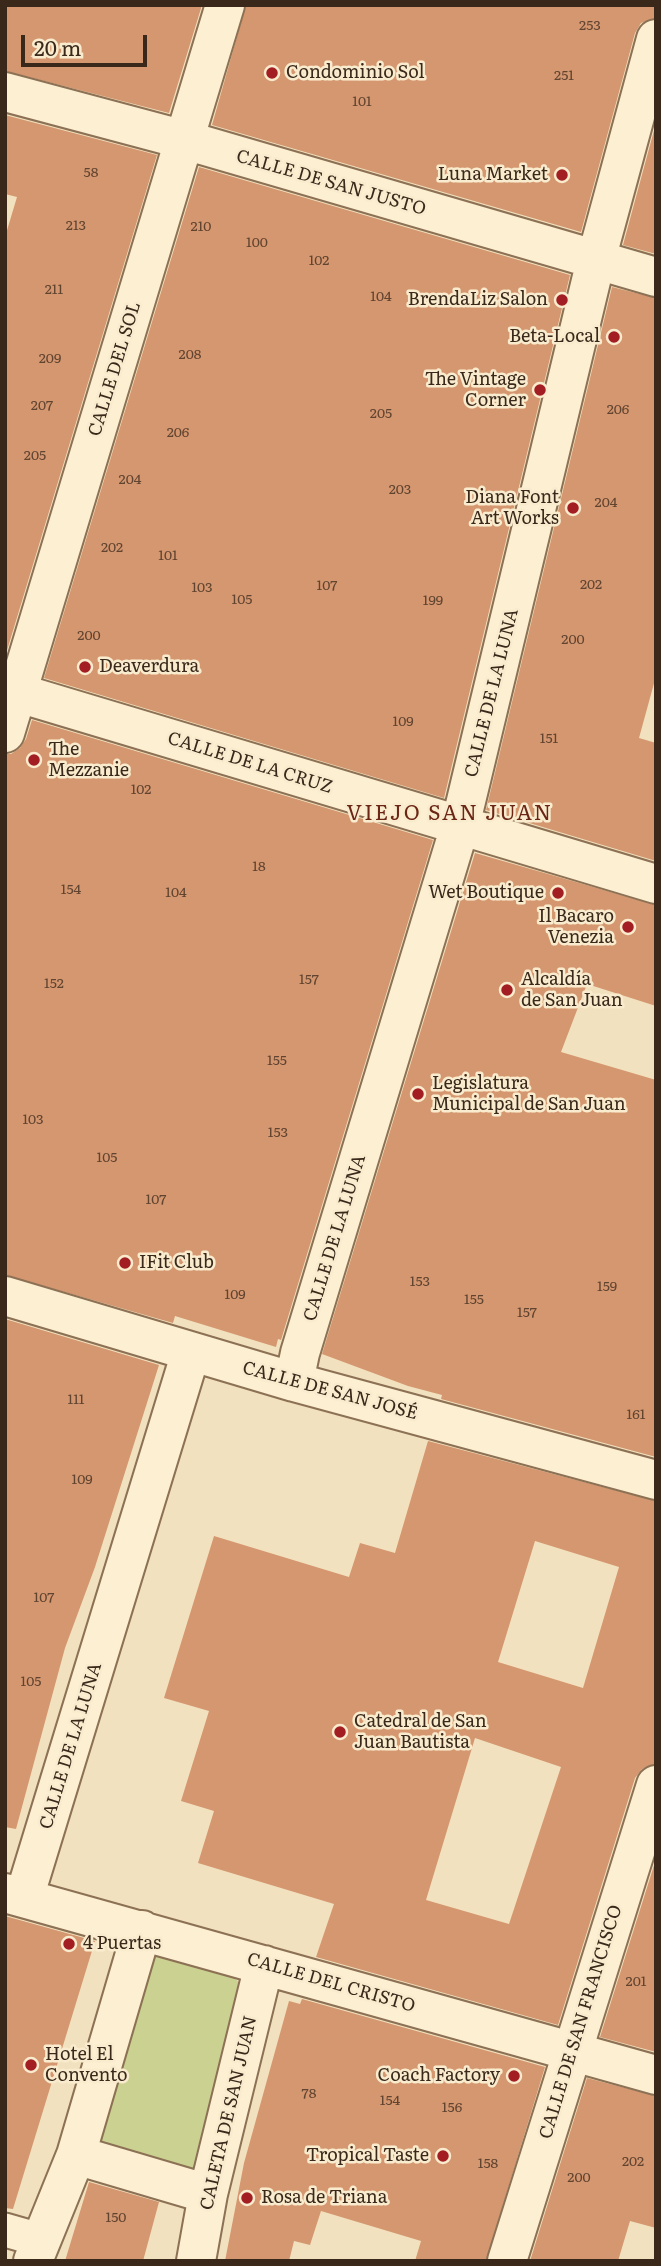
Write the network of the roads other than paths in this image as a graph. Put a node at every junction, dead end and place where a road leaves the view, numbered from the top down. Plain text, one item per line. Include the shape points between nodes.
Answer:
1 (225, 5) edge
2 (656, 39) edge
3 (5, 92) edge
4 (185, 140) junction
5 (596, 260) junction
6 (656, 278) edge
7 (11, 691) edge
8 (5, 733) edge
9 (460, 826) junction
10 (656, 884) edge
11 (5, 1296) edge
12 (191, 1352) junction
13 (294, 1382) junction
14 (656, 1480) edge
15 (656, 1784) edge
16 (15, 1895) edge
17 (142, 1930) junction
18 (264, 1965) junction
19 (571, 2050) junction
20 (656, 2075) edge
21 (76, 2155) junction
22 (208, 2194) junction
23 (26, 2244) edge
24 (196, 2261) edge
25 (507, 2261) edge

1 - 4 street, CALLE DEL SOL
2 - 5 street, CALLE DE LA LUNA
3 - 4 street, CALLE DE SAN JUSTO
4 - 5 street, CALLE DE SAN JUSTO
4 - 7 street, CALLE DEL SOL
5 - 6 street, CALLE DE SAN JUSTO
5 - 9 street, CALLE DE LA LUNA
7 - 8 street, CALLE DEL SOL
7 - 9 street, CALLE DE LA CRUZ
9 - 10 street, CALLE DE LA CRUZ
9 - 13 street, CALLE DE LA LUNA
11 - 12 street, CALLE DE SAN JOSÉ
12 - 13 street, CALLE DE SAN JOSÉ
12 - 16 street, CALLE DE LA LUNA
13 - 14 street, CALLE DE SAN JOSÉ
15 - 19 street, CALLE DE SAN FRANCISCO
16 - 17 street, CALLE DEL CRISTO
17 - 18 street, CALLE DEL CRISTO
17 - 21 street
18 - 19 street, CALLE DEL CRISTO
18 - 22 street, CALETA DE SAN JUAN
19 - 20 street, CALLE DEL CRISTO
19 - 25 street, CALLE DE SAN FRANCISCO
21 - 22 street
21 - 23 street
22 - 24 street, CALETA DE SAN JUAN

